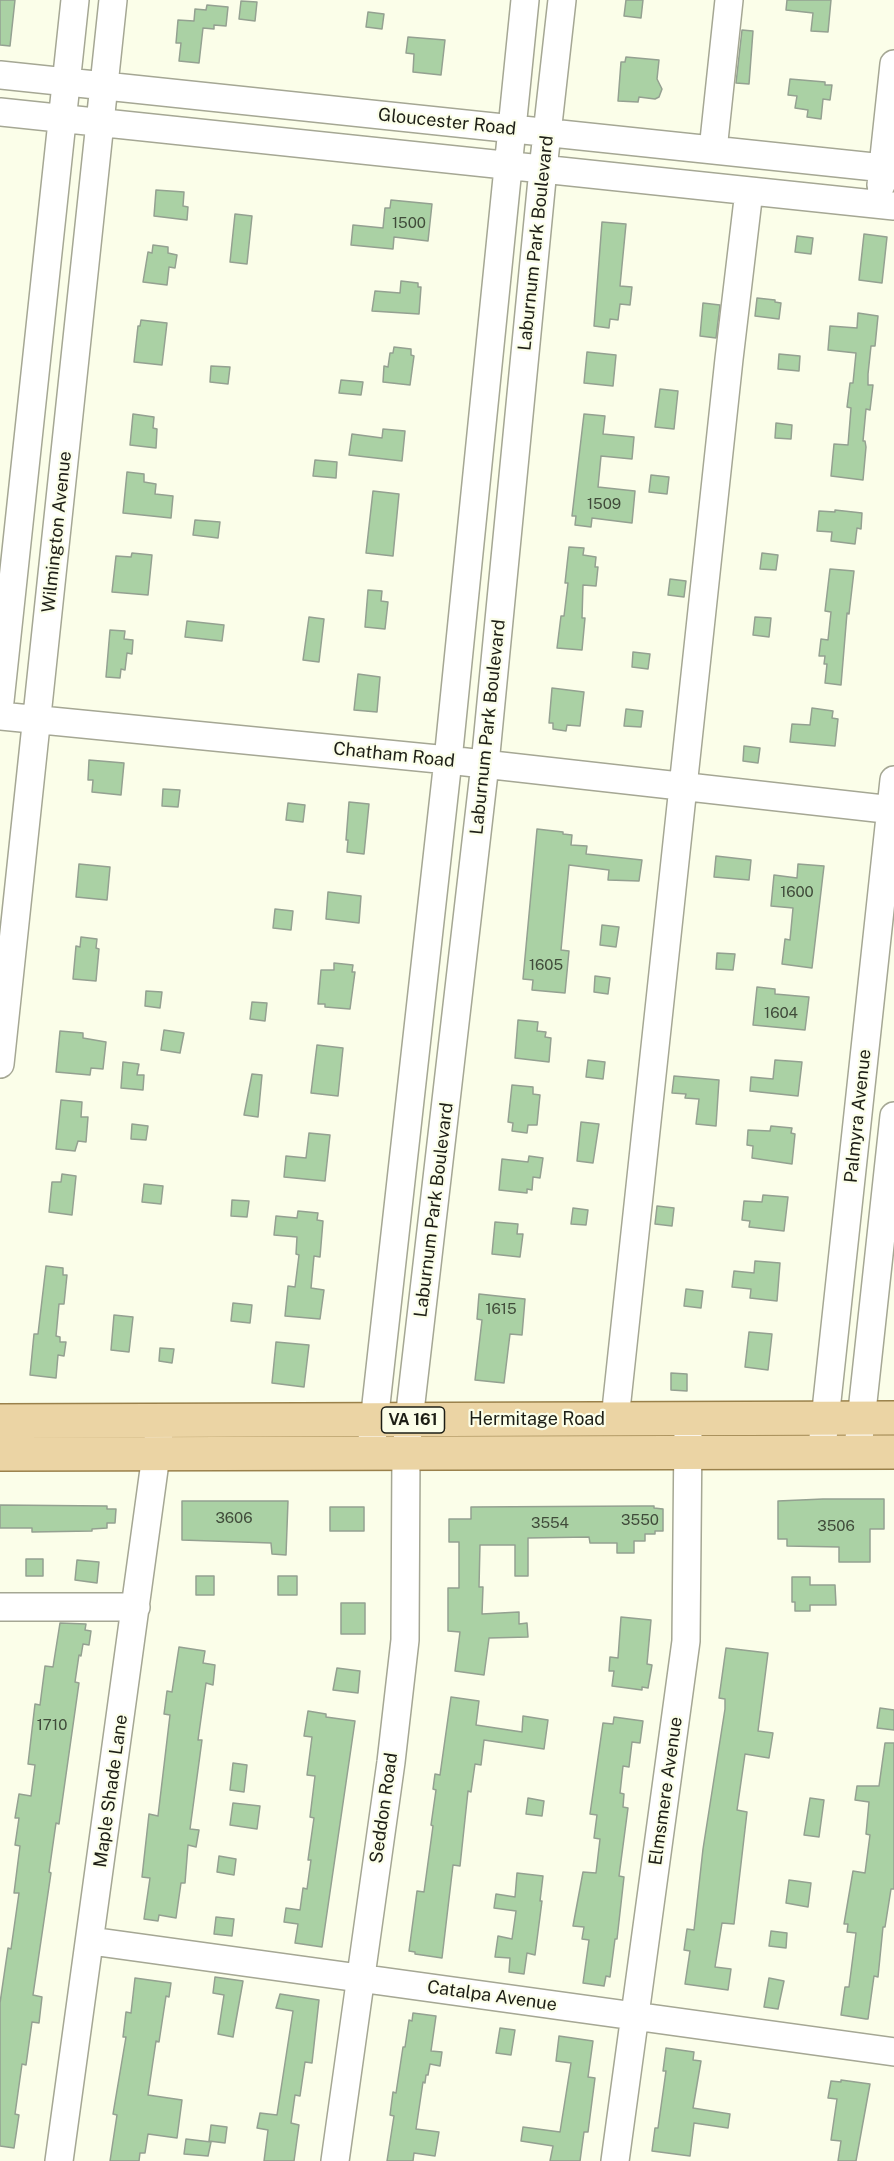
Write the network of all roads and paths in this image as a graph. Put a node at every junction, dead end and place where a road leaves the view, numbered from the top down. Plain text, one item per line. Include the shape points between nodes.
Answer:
1 (75, 0) edge
2 (113, 0) edge
3 (525, 0) edge
4 (562, 0) edge
5 (729, 0) edge
6 (894, 64) edge
7 (0, 75) edge
8 (66, 82) junction
9 (104, 86) junction
10 (0, 112) edge
11 (62, 118) junction
12 (99, 123) junction
13 (511, 129) junction
14 (548, 132) junction
15 (713, 150) junction
16 (507, 166) junction
17 (543, 169) junction
18 (888, 169) edge
19 (749, 191) junction
20 (887, 205) edge
21 (0, 701) edge
22 (0, 716) edge
23 (37, 720) junction
24 (448, 760) junction
25 (485, 765) junction
26 (894, 780) edge
27 (683, 788) junction
28 (892, 810) edge
29 (0, 1064) edge
30 (894, 1116) edge
31 (890, 1187) edge
32 (861, 1418) junction
33 (894, 1418) edge
34 (615, 1419) junction
35 (688, 1419) junction
36 (825, 1419) junction
37 (0, 1420) edge
38 (161, 1420) junction
39 (375, 1420) junction
40 (410, 1420) junction
41 (688, 1452) junction
42 (822, 1452) junction
43 (857, 1452) junction
44 (894, 1452) edge
45 (371, 1453) junction
46 (406, 1453) junction
47 (0, 1454) edge
48 (157, 1454) junction
49 (0, 1606) edge
50 (136, 1607) junction
51 (91, 1941) junction
52 (361, 1978) junction
53 (634, 2016) junction
54 (894, 2052) edge
55 (59, 2161) edge
56 (335, 2161) edge
57 (615, 2161) edge

1 - 8 street
2 - 9 street, Wilmington Avenue
3 - 13 street, Laburnum Park Boulevard
4 - 14 street, Laburnum Park Boulevard
5 - 15 street
6 - 18 street
7 - 8 street, Gloucester Road
8 - 9 street, Gloucester Road
8 - 11 street
9 - 12 street, Wilmington Avenue
9 - 13 street, Gloucester Road
10 - 11 street, Gloucester Road
11 - 12 street, Gloucester Road
11 - 21 street
12 - 16 street, Gloucester Road
12 - 23 street, Wilmington Avenue
13 - 14 street, Gloucester Road
13 - 16 street, Laburnum Park Boulevard
14 - 15 street, Gloucester Road
14 - 17 street, Laburnum Park Boulevard
15 - 18 street, Gloucester Road
16 - 17 street, Gloucester Road
16 - 24 street, Laburnum Park Boulevard
17 - 19 street, Gloucester Road
17 - 25 street, Laburnum Park Boulevard
18 - 20 street
19 - 20 street, Gloucester Road
19 - 27 street
22 - 23 street, Chatham Road
23 - 24 street, Chatham Road
23 - 29 street, Wilmington Avenue
24 - 25 street, Chatham Road
24 - 39 street, Laburnum Park Boulevard
25 - 27 street, Chatham Road
25 - 40 street, Laburnum Park Boulevard
26 - 28 street, Palmyra Avenue
27 - 28 street, Chatham Road
27 - 34 street
28 - 36 street, Palmyra Avenue
30 - 31 street, Palmyra Avenue
31 - 32 street, Palmyra Avenue
32 - 33 main road, Hermitage Road / VA 161
32 - 36 main road, Hermitage Road / VA 161
32 - 43 street, Palmyra Avenue
34 - 35 main road, Hermitage Road / VA 161
34 - 40 main road, Hermitage Road / VA 161
35 - 36 main road, Hermitage Road / VA 161
35 - 41 street, Elmsmere Avenue
36 - 42 street, Palmyra Avenue
37 - 38 main road, Hermitage Road / VA 161
38 - 39 main road, Hermitage Road / VA 161
38 - 48 street, Maple Shade Lane
39 - 40 main road, Hermitage Road / VA 161
39 - 45 street, Laburnum Park Boulevard
40 - 46 street, Laburnum Park Boulevard
41 - 42 main road, Hermitage Road / VA 161
41 - 46 main road, Hermitage Road / VA 161
41 - 53 street, Elmsmere Avenue via 686,1641
42 - 43 main road, Hermitage Road / VA 161
43 - 44 main road, Hermitage Road / VA 161
45 - 46 main road, Hermitage Road / VA 161
45 - 48 main road, Hermitage Road / VA 161
46 - 52 street, Seddon Road via 405,1640
47 - 48 main road, Hermitage Road / VA 161
48 - 50 street, Maple Shade Lane
49 - 50 street
50 - 51 street, Maple Shade Lane
51 - 52 street, Catalpa Avenue
51 - 55 street, Maple Shade Lane
52 - 53 street, Catalpa Avenue
52 - 56 street, Seddon Road
53 - 54 street, Catalpa Avenue
53 - 57 street, Elmsmere Avenue

